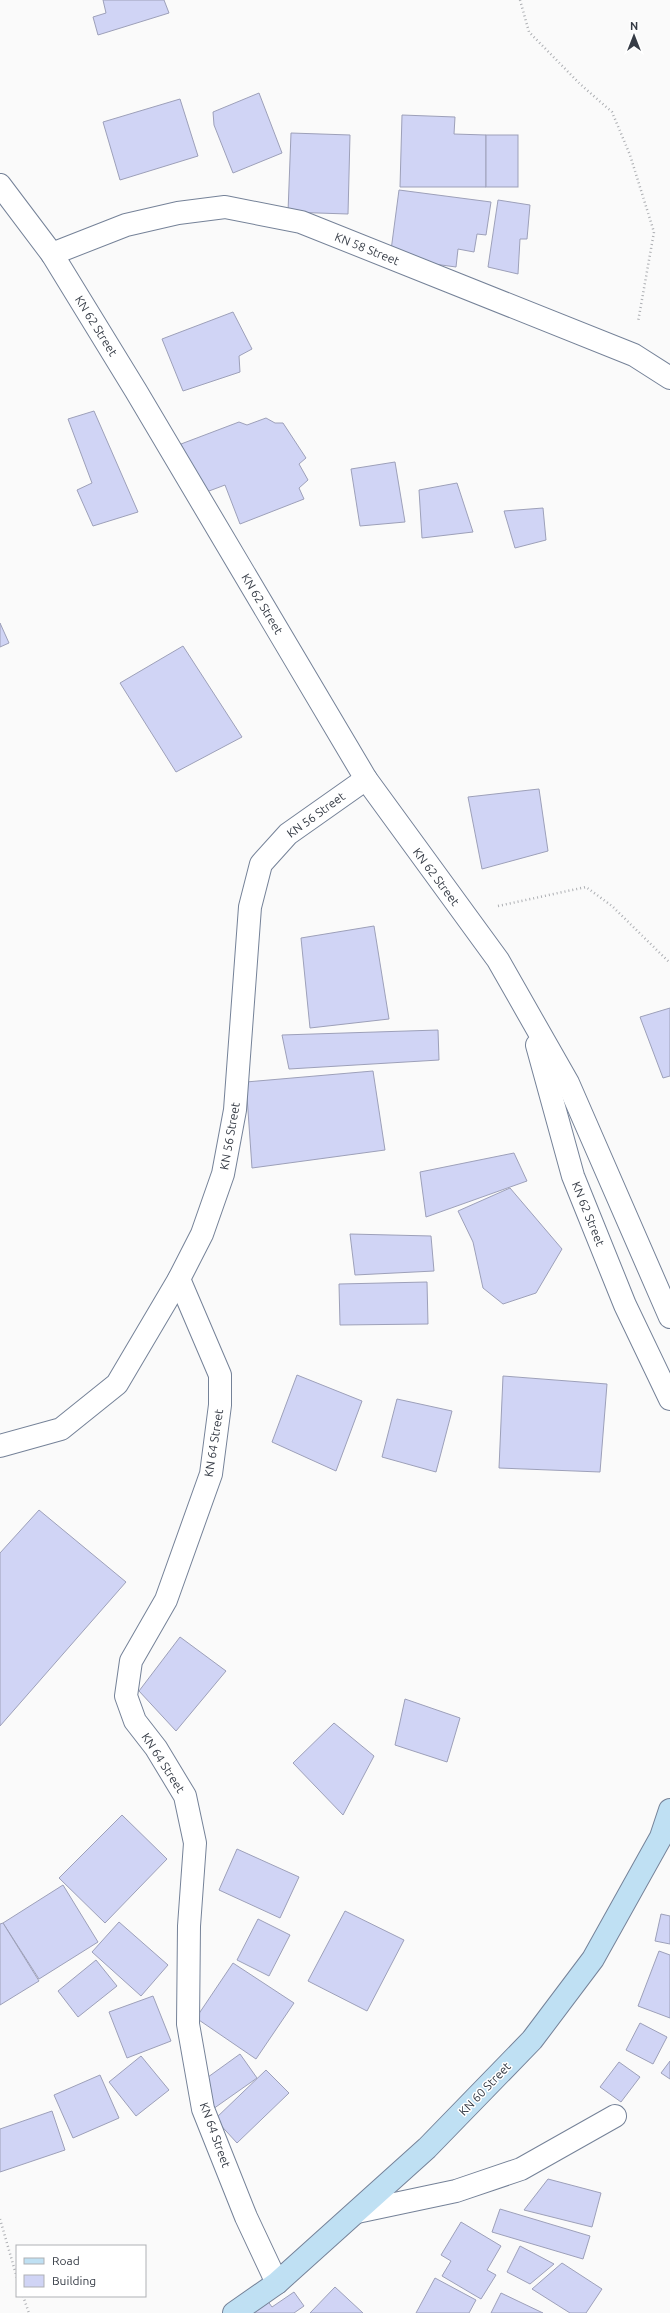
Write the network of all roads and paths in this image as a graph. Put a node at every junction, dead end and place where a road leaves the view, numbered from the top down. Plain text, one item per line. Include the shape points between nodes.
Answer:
1 (520, 0) edge
2 (0, 185) edge
3 (52, 254) junction
4 (634, 355) junction
5 (670, 378) edge
6 (366, 779) junction
7 (464, 913) junction
8 (670, 963) edge
9 (529, 1019) junction
10 (180, 1279) junction
11 (670, 1317) edge
12 (670, 1399) edge
13 (0, 1446) edge
14 (670, 1810) edge
15 (615, 2116) dead end
16 (357, 2212) junction
17 (0, 2219) edge
18 (16, 2275) edge
19 (277, 2283) junction
20 (23, 2297) edge
21 (29, 2313) edge
22 (234, 2313) edge

1 - 4 path via 529,32 580,84 612,112 630,155 654,232 632,353
2 - 3 street, KN 62 Street
3 - 4 street, KN 58 Street via 126,225 178,213 225,207 301,222
3 - 6 street, KN 62 Street
4 - 5 street, KN 58 Street
6 - 7 street, KN 62 Street
6 - 10 street, KN 56 Street via 288,834 261,864 250,907 235,1110 223,1174 202,1234
7 - 8 path via 586,887 612,906
7 - 9 street, KN 62 Street via 498,960
9 - 11 street, KN 62 Street via 568,1083
9 - 12 street, KN 62 Street via 573,1176 624,1305
10 - 13 street, KN 56 Street via 117,1384 61,1428
10 - 19 street, KN 64 Street via 220,1375 220,1405 211,1474 166,1600 131,1661 126,1696 135,1721 156,1748 185,1796 195,1843 189,1926 188,2024 203,2109 246,2217
14 - 16 main road, KN 60 Street via 661,1837 593,1959 532,2040 427,2148
15 - 16 street via 521,2169 456,2191
16 - 19 main road, KN 60 Street
17 - 18 path
19 - 22 main road, KN 60 Street
20 - 21 path

